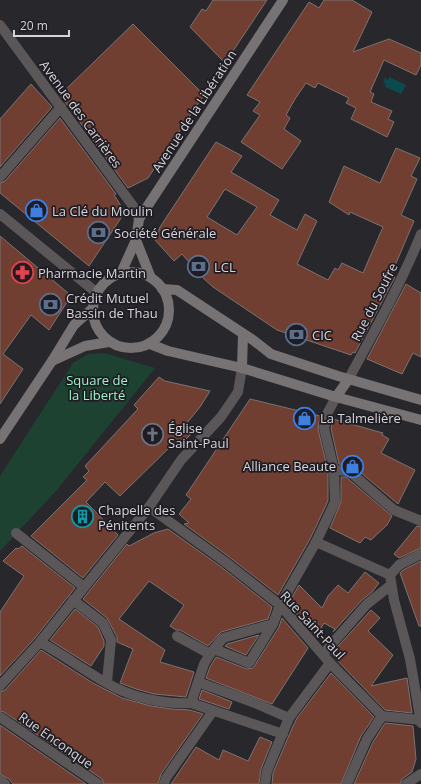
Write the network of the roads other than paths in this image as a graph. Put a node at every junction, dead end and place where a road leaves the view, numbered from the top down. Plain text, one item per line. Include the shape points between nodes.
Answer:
1 (283, 0) edge
2 (0, 25) edge
3 (61, 107) junction
4 (0, 178) edge
5 (0, 214) edge
6 (139, 219) junction
7 (421, 234) edge
8 (136, 240) junction
9 (121, 274) junction
10 (151, 278) junction
11 (162, 289) junction
12 (97, 293) junction
13 (92, 309) junction
14 (243, 334) junction
15 (109, 342) junction
16 (150, 344) junction
17 (52, 361) junction
18 (242, 368) junction
19 (348, 380) junction
20 (336, 397) junction
21 (421, 400) edge
22 (421, 420) edge
23 (0, 439) edge
24 (334, 470) junction
25 (149, 506) junction
26 (421, 521) edge
27 (16, 533) dead end
28 (316, 542) junction
29 (421, 554) edge
30 (391, 580) junction
31 (84, 587) junction
32 (73, 600) junction
33 (280, 605) junction
34 (273, 624) junction
35 (177, 636) dead end
36 (40, 642) junction
37 (212, 651) junction
38 (323, 654) junction
39 (330, 663) junction
40 (107, 682) junction
41 (198, 682) junction
42 (0, 686) edge
43 (191, 703) junction
44 (213, 711) junction
45 (382, 716) junction
46 (0, 717) edge
47 (290, 718) junction
48 (421, 722) edge
49 (283, 734) junction
50 (421, 774) edge
51 (0, 780) edge
52 (5, 784) edge
53 (98, 784) edge
54 (164, 784) edge
55 (265, 784) edge
56 (347, 784) edge
57 (406, 784) edge

1 - 6 main road, Avenue de la Libération
2 - 3 street, Avenue des Carrières
3 - 4 street
3 - 6 street, Avenue des Carrières via 133,206
5 - 12 street
6 - 8 main road, Avenue de la Libération
7 - 19 street, Rue du Soufre via 381,320
8 - 9 main road, Avenue de la Libération
8 - 10 main road, Avenue de la Libération
9 - 10 main road via 131,272
9 - 12 main road via 103,284
10 - 11 main road
11 - 14 main road via 177,290
11 - 16 main road via 168,300 169,313 160,336
12 - 13 main road
13 - 15 main road via 94,322
13 - 17 main road via 74,325
14 - 18 main road
14 - 19 main road via 271,354
15 - 16 main road via 129,349
15 - 17 main road via 85,346
16 - 18 main road
17 - 23 main road
18 - 20 main road
18 - 25 street via 238,392 221,417 181,460
19 - 20 main road
19 - 21 main road
20 - 22 main road
20 - 24 street via 328,412 324,428
24 - 26 street via 349,471 394,510
24 - 28 street via 335,502
25 - 31 street
25 - 33 street, Rue Saint-Paul
27 - 31 street
28 - 30 street
28 - 33 street
29 - 30 street via 399,565
30 - 38 street
30 - 48 street via 410,659
31 - 32 street
32 - 36 street
32 - 40 street via 103,623 112,640
33 - 34 street
33 - 38 street, Rue Saint-Paul
34 - 37 street via 223,638
34 - 37 street via 249,663
35 - 37 street
36 - 40 street
36 - 42 street
37 - 41 street
38 - 39 street, Rue Saint-Paul
39 - 45 street, Rue Saint-Paul
39 - 47 street
40 - 43 street via 145,699 175,704
41 - 43 street
41 - 47 street
43 - 44 street
44 - 49 street
44 - 54 street
45 - 48 street
45 - 56 street via 366,739
46 - 53 street, Rue Enconque
47 - 49 street
49 - 55 street
50 - 57 street
51 - 52 street

